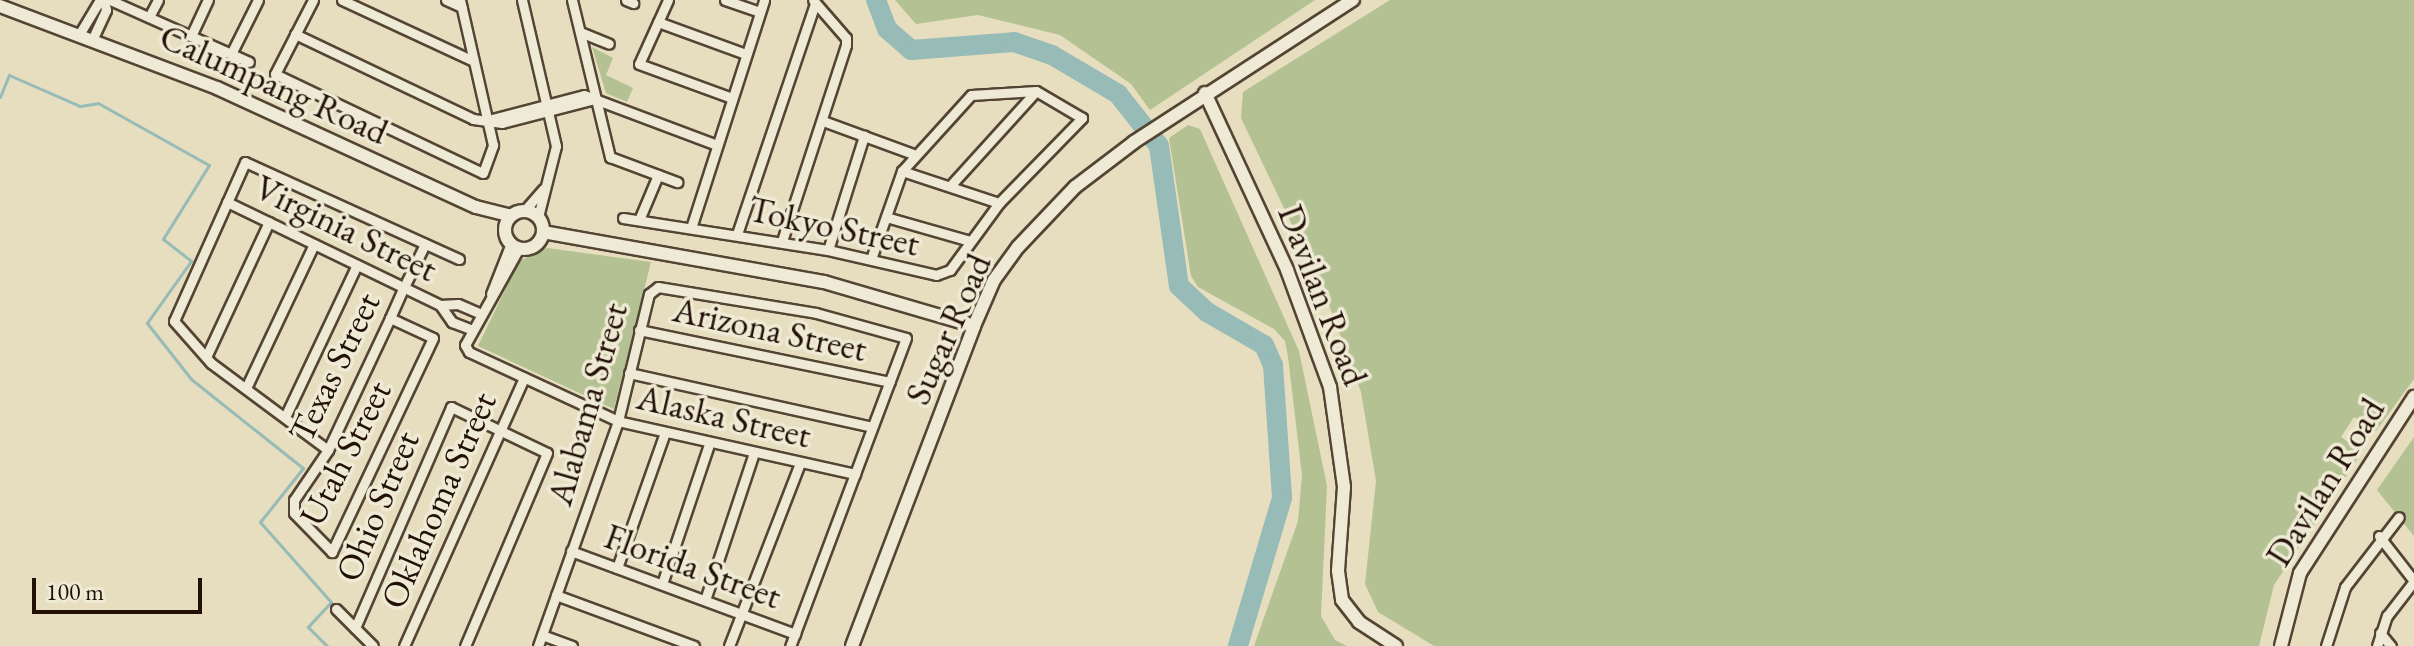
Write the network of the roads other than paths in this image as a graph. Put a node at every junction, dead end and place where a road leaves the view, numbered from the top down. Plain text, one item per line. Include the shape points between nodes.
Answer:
1 (105, 0) edge
2 (158, 0) edge
3 (208, 0) edge
4 (258, 0) edge
5 (313, 0) edge
6 (342, 0) edge
7 (446, 0) edge
8 (522, 0) edge
9 (572, 0) edge
10 (668, 0) edge
11 (725, 0) edge
12 (764, 0) edge
13 (1353, 0) edge
14 (814, 1) edge
15 (461, 4) edge
16 (0, 6) edge
17 (760, 12) junction
18 (149, 17) junction
19 (658, 22) junction
20 (580, 32) junction
21 (80, 33) junction
22 (295, 34) junction
23 (191, 36) junction
24 (93, 38) junction
25 (609, 44) dead end
26 (231, 54) junction
27 (746, 54) junction
28 (471, 60) junction
29 (249, 62) dead end
30 (1036, 91) junction
31 (1205, 93) junction
32 (732, 98) junction
33 (595, 99) junction
34 (548, 108) junction
35 (488, 120) junction
36 (823, 121) junction
37 (864, 136) junction
38 (717, 145) junction
39 (913, 154) junction
40 (902, 171) junction
41 (658, 175) junction
42 (677, 182) dead end
43 (547, 183) junction
44 (950, 186) junction
45 (227, 202) junction
46 (999, 203) junction
47 (524, 211) junction
48 (538, 217) junction
49 (886, 217) junction
50 (623, 218) dead end
51 (639, 220) junction
52 (508, 221) junction
53 (269, 222) junction
54 (691, 228) junction
55 (543, 232) junction
56 (737, 234) junction
57 (782, 241) junction
58 (970, 241) junction
59 (314, 244) junction
60 (425, 244) junction
61 (515, 245) junction
62 (828, 250) junction
63 (459, 259) dead end
64 (871, 259) junction
65 (357, 265) junction
66 (404, 287) junction
67 (440, 305) junction
68 (481, 314) junction
69 (390, 318) junction
70 (974, 326) junction
71 (473, 330) junction
72 (639, 330) junction
73 (206, 357) junction
74 (629, 373) junction
75 (524, 378) junction
76 (890, 382) junction
77 (246, 388) junction
78 (2414, 397) edge
79 (285, 417) junction
80 (618, 421) junction
81 (872, 427) junction
82 (499, 430) junction
83 (664, 435) junction
84 (709, 444) junction
85 (328, 450) junction
86 (754, 453) junction
87 (800, 463) junction
88 (855, 474) junction
89 (294, 513) joint
90 (2399, 517) dead end
91 (2379, 536) junction
92 (571, 551) junction
93 (617, 568) junction
94 (2414, 581) edge
95 (662, 584) junction
96 (556, 595) junction
97 (705, 600) junction
98 (336, 609) dead end
99 (741, 613) junction
100 (355, 628) junction
101 (2380, 633) junction
102 (795, 634) junction
103 (542, 635) junction
104 (373, 646) edge
105 (404, 646) edge
106 (465, 646) edge
107 (538, 646) edge
108 (572, 646) edge
109 (694, 646) edge
110 (729, 646) edge
111 (790, 646) edge
112 (852, 646) edge
113 (1396, 646) edge
114 (2281, 646) edge
115 (2326, 646) edge
116 (2377, 646) edge
117 (2391, 646) edge

1 - 18 street
1 - 21 street
1 - 24 street
2 - 18 street
3 - 23 street
4 - 26 street
5 - 22 street
6 - 28 street
7 - 15 street
8 - 34 street
9 - 20 street
10 - 19 street
11 - 17 street
12 - 17 street
13 - 31 main road, Sugar Road
14 - 36 street via 846,38
14 - 56 street
15 - 28 street
16 - 21 main road, Calumpang Road
17 - 27 street
18 - 23 street
19 - 27 street
19 - 32 street via 639,64
20 - 25 street
20 - 33 street
21 - 24 main road, Calumpang Road
22 - 35 street via 473,119
22 - 35 street via 275,74 483,173 493,145
23 - 26 street
24 - 52 main road, Calumpang Road via 217,88
26 - 29 street
27 - 32 street
28 - 35 street
30 - 39 street via 971,95
30 - 44 street
30 - 46 street, Tokyo Street via 1082,118
31 - 70 main road, Sugar Road via 1134,142 1045,215 994,280
31 - 113 main road, Davilan Road via 1287,270 1330,387 1344,487 1338,571 1342,600 1359,622
32 - 38 street
33 - 34 street
33 - 38 street
33 - 41 street via 610,157
34 - 35 street via 502,123
34 - 43 street via 556,155
36 - 37 street
36 - 57 street
37 - 39 street
37 - 62 street
38 - 54 street
39 - 40 street
40 - 44 street
40 - 49 street
41 - 42 street
41 - 51 street
43 - 47 street
43 - 48 street
44 - 46 street
45 - 53 street, Virginia Street
45 - 60 street via 245,162
45 - 73 street via 174,321
46 - 58 street, Tokyo Street
47 - 48 main road
47 - 52 main road
48 - 55 main road
49 - 58 street
49 - 64 street
50 - 51 street, Tokyo Street
51 - 54 street, Tokyo Street
52 - 61 main road
53 - 59 street, Virginia Street
53 - 73 street
54 - 56 street, Tokyo Street
55 - 61 main road via 534,245
55 - 70 main road via 824,282
56 - 57 street, Tokyo Street
57 - 62 street, Tokyo Street
58 - 64 street, Tokyo Street via 950,270 936,275
59 - 65 street, Virginia Street
59 - 77 street
60 - 63 street
60 - 66 street, Texas Street
61 - 68 street
62 - 64 street, Tokyo Street
65 - 66 street, Virginia Street
65 - 79 street
66 - 67 street, Virginia Street
66 - 69 street, Texas Street
67 - 68 street, Virginia Street via 458,304
67 - 71 street, Virginia Street via 452,322
68 - 71 street
69 - 85 street, Texas Street
69 - 89 street, Utah Street via 433,338 332,552
70 - 112 main road, Sugar Road
71 - 75 street, Alaska Street via 466,350
72 - 74 street, Alabama Street
72 - 76 street, Arizona Street
72 - 76 street, Alabama Street via 649,294 658,287 816,313 906,338
73 - 77 street
74 - 80 street, Alabama Street
74 - 81 street
75 - 80 street, Alaska Street
75 - 82 street, Oklahoma Street
76 - 81 street
77 - 79 street
78 - 114 main road, Davilan Road via 2300,573
79 - 85 street
80 - 83 street, Alaska Street
80 - 92 street, Alabama Street
81 - 88 street
82 - 100 street, Ohio Street via 451,407
82 - 105 street, Oklahoma Street
82 - 106 street via 547,453
83 - 84 street, Alaska Street
83 - 93 street
84 - 86 street, Alaska Street
84 - 95 street
85 - 89 street, Texas Street via 294,500
86 - 87 street, Alaska Street
86 - 97 street
87 - 88 street, Alaska Street
87 - 99 street
88 - 102 street
90 - 91 street
91 - 94 street
91 - 115 street via 2345,587
92 - 93 street, Florida Street
92 - 96 street, Alabama Street
93 - 95 street, Florida Street
94 - 101 street
95 - 97 street, Florida Street
96 - 103 street, Alabama Street
96 - 109 street
97 - 99 street, Florida Street
98 - 100 street
99 - 102 street, Florida Street
99 - 110 street
100 - 104 street
101 - 116 street
101 - 117 street
102 - 111 street
103 - 107 street, Alabama Street
103 - 108 street

